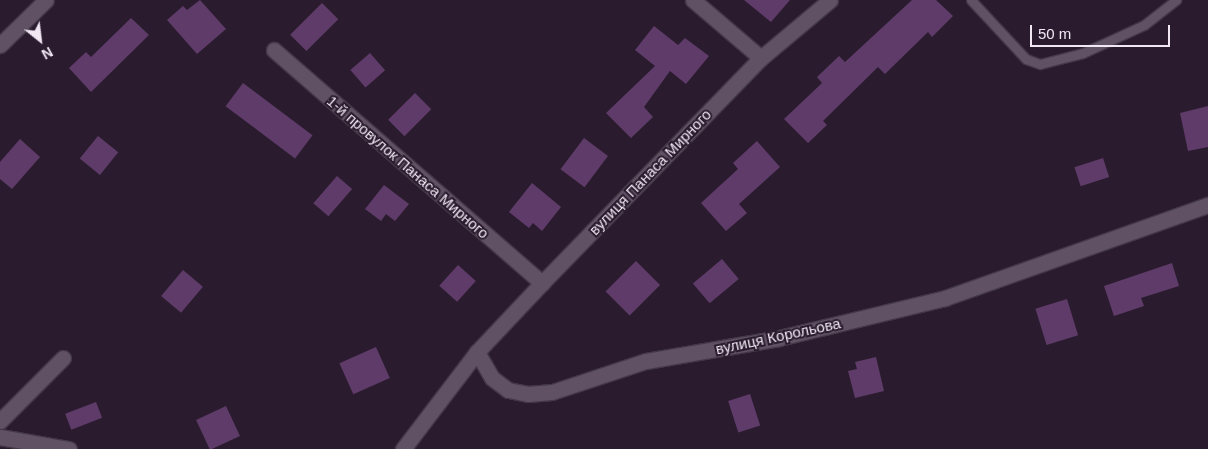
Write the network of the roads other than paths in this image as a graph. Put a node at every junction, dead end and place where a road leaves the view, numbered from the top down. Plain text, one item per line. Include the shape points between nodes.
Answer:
1 (46, 0) edge
2 (693, 0) edge
3 (830, 0) edge
4 (971, 0) edge
5 (1176, 0) edge
6 (0, 45) edge
7 (274, 50) dead end
8 (761, 58) junction
9 (1208, 205) edge
10 (542, 283) junction
11 (478, 352) junction
12 (63, 358) dead end
13 (0, 421) edge
14 (0, 437) edge
15 (69, 449) edge
16 (403, 449) edge

1 - 6 street
2 - 8 street
3 - 8 street, вулиця Панаса Мирного
4 - 5 lane via 1026,59 1040,64 1083,52 1144,25
7 - 10 street, 1-й провулок Панаса Мирного
8 - 10 street, вулиця Панаса Мирного
9 - 11 street, вулиця Корольова via 945,298 779,338 646,361 552,392 528,394 508,390 492,378
10 - 11 street, вулиця Панаса Мирного
11 - 16 street
12 - 13 street
14 - 15 street

